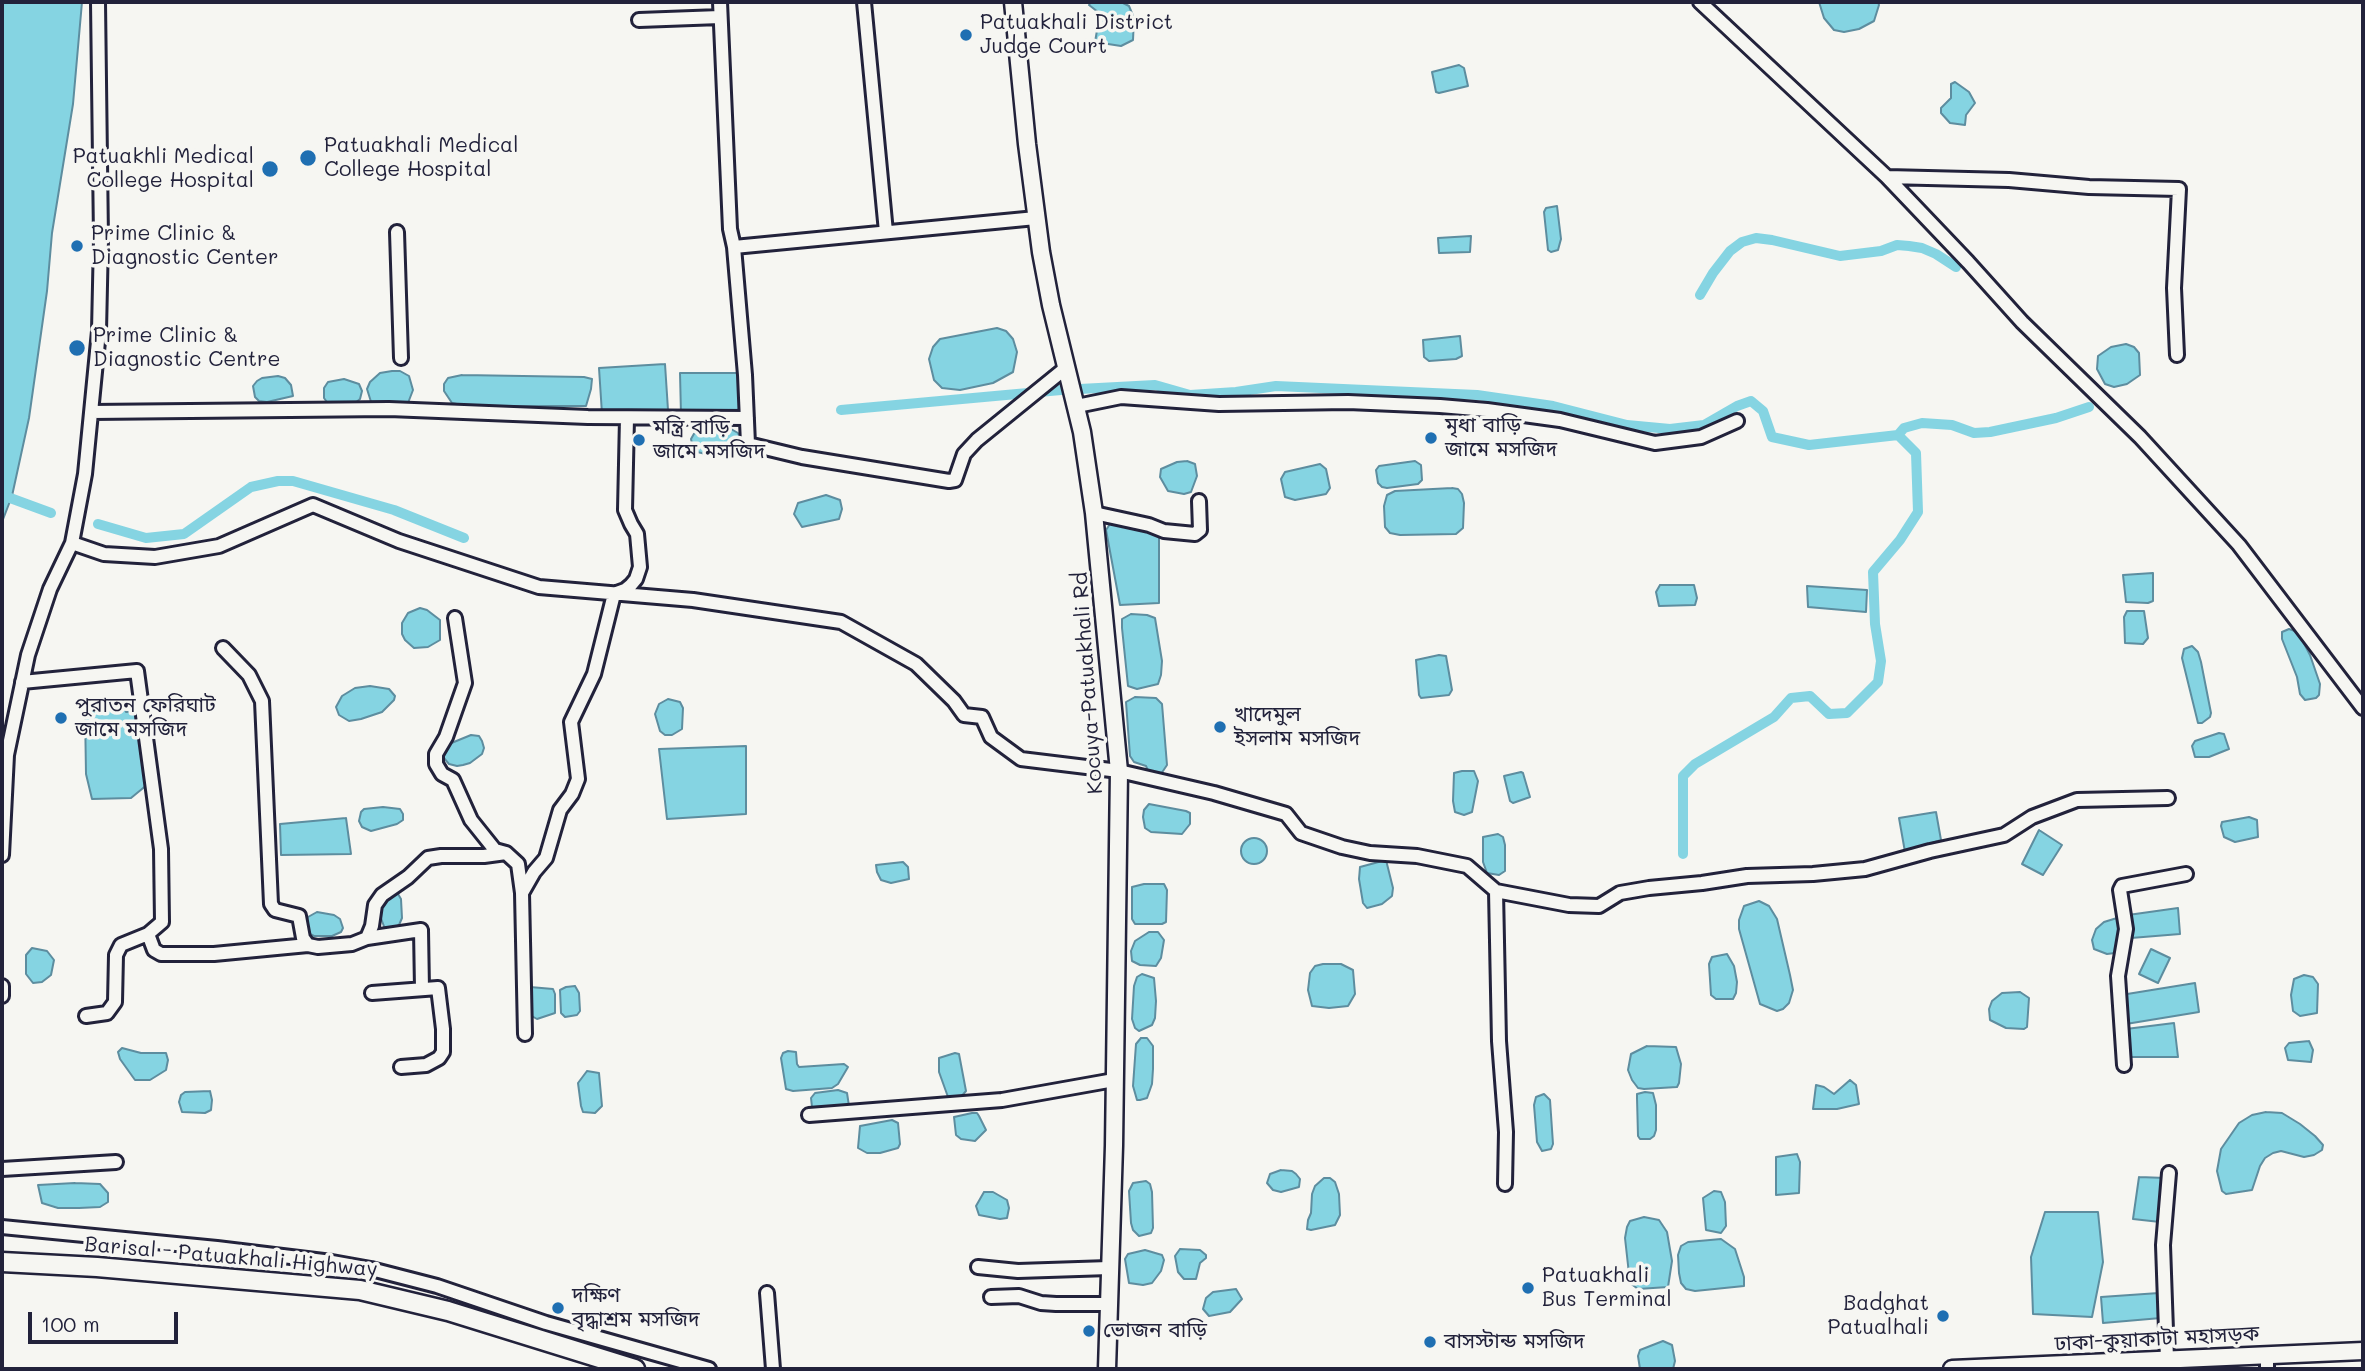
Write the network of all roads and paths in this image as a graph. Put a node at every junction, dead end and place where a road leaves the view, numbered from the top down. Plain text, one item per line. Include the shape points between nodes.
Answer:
1 (98, 2) edge
2 (720, 2) edge
3 (864, 2) edge
4 (1013, 2) edge
5 (1700, 2) edge
6 (720, 17) junction
7 (639, 20) dead end
8 (1887, 177) junction
9 (1036, 218) junction
10 (397, 232) dead end
11 (886, 232) junction
12 (734, 247) junction
13 (2177, 355) dead end
14 (401, 358) dead end
15 (1069, 372) junction
16 (1077, 406) junction
17 (91, 412) junction
18 (627, 418) junction
19 (747, 418) junction
20 (1737, 421) dead end
21 (1199, 501) dead end
22 (1094, 513) junction
23 (72, 543) junction
24 (614, 594) junction
25 (455, 618) dead end
26 (223, 648) dead end
27 (22, 682) junction
28 (2363, 708) edge
29 (1119, 771) junction
30 (2168, 798) dead end
31 (506, 853) junction
32 (2, 855) edge
33 (2186, 874) dead end
34 (1496, 891) junction
35 (522, 893) junction
36 (148, 934) junction
37 (367, 938) junction
38 (308, 945) junction
39 (2, 986) edge
40 (422, 989) junction
41 (372, 993) dead end
42 (2, 996) edge
43 (86, 1016) dead end
44 (525, 1034) dead end
45 (2124, 1065) dead end
46 (401, 1068) dead end
47 (1114, 1080) junction
48 (809, 1115) dead end
49 (116, 1162) dead end
50 (2, 1169) edge
51 (2169, 1173) dead end
52 (1505, 1184) dead end
53 (2, 1227) edge
54 (2, 1262) edge
55 (978, 1267) dead end
56 (1110, 1268) junction
57 (767, 1293) dead end
58 (991, 1297) dead end
59 (1108, 1304) junction
60 (2363, 1351) edge
61 (2167, 1359) junction
62 (2267, 1362) edge
63 (2095, 1366) edge
64 (635, 1369) edge
65 (709, 1369) edge
66 (773, 1369) edge
67 (1107, 1369) edge
68 (1952, 1369) edge
69 (1973, 1369) edge

1 - 17 street via 101,239
2 - 6 street
3 - 11 street
4 - 9 main road, Kocuya-Patuakhali Rd
5 - 8 street
6 - 7 street
6 - 12 street
8 - 13 street via 2179,189 2174,288
8 - 28 street via 2239,545
9 - 11 street
9 - 15 main road, Kocuya-Patuakhali Rd via 1051,305
10 - 14 street
11 - 12 street
12 - 19 street
15 - 16 main road, Kocuya-Patuakhali Rd
15 - 19 street via 1022,402 977,440 964,454 955,480 949,481 748,444
16 - 20 street via 1121,397 1219,404 1440,406 1560,421 1655,443 1701,437
16 - 22 main road, Kocuya-Patuakhali Rd
17 - 18 street via 389,409
17 - 23 street
18 - 19 street
18 - 24 street via 625,509 637,534 640,567 631,585
21 - 22 street via 1200,530 1195,534
22 - 29 main road, Kocuya-Patuakhali Rd
23 - 24 street via 104,554 155,557 219,546 313,505 399,541 538,587
23 - 27 street via 50,589
24 - 29 street via 693,600 841,622 916,664 964,715 982,718 991,737 1021,759
24 - 35 street via 594,674 571,722 578,779 559,810 546,859
25 - 31 street via 465,683 436,764 460,791 471,820 495,850
26 - 38 street via 249,675 262,701 271,904 275,910 299,916
27 - 32 street via 6,755
27 - 36 street via 137,671 161,849 162,922
29 - 34 street via 1286,814 1301,833 1342,847 1467,866
29 - 47 main road, Kocuya-Patuakhali Rd
30 - 34 street via 2077,800 2032,817 2004,835 1866,869 1649,888 1620,893 1600,906
31 - 35 street via 518,864
31 - 37 street via 428,858 382,895
33 - 45 street via 2120,890 2126,929 2118,976
34 - 52 street
35 - 44 street
36 - 38 street via 154,950 161,954
36 - 43 street via 121,945 116,955 112,1007 107,1013
37 - 38 street via 352,944
37 - 40 street via 421,930
39 - 42 street
40 - 41 street
40 - 46 street via 438,988 443,1052 426,1065
47 - 48 street via 1002,1100
47 - 56 main road, Kocuya-Patuakhali Rd
49 - 50 street
51 - 61 street via 2163,1245
53 - 65 street via 371,1269
54 - 64 highway, Barisal - Patuakhali Highway via 360,1290 448,1311
55 - 56 street via 1018,1271
56 - 59 main road, Kocuya-Patuakhali Rd
57 - 66 street
58 - 59 street
59 - 67 main road, Kocuya-Patuakhali Rd
60 - 62 main road, ঢাকা-কুয়াকাটা মহাসড়ক
61 - 62 main road, ঢাকা-কুয়াকাটা মহাসড়ক
61 - 63 main road, ঢাকা-কুয়াকাটা মহাসড়ক
63 - 69 main road, ঢাকা-কুয়াকাটা মহাসড়ক
68 - 69 main road, ঢাকা-কুয়াকাটা মহাসড়ক

